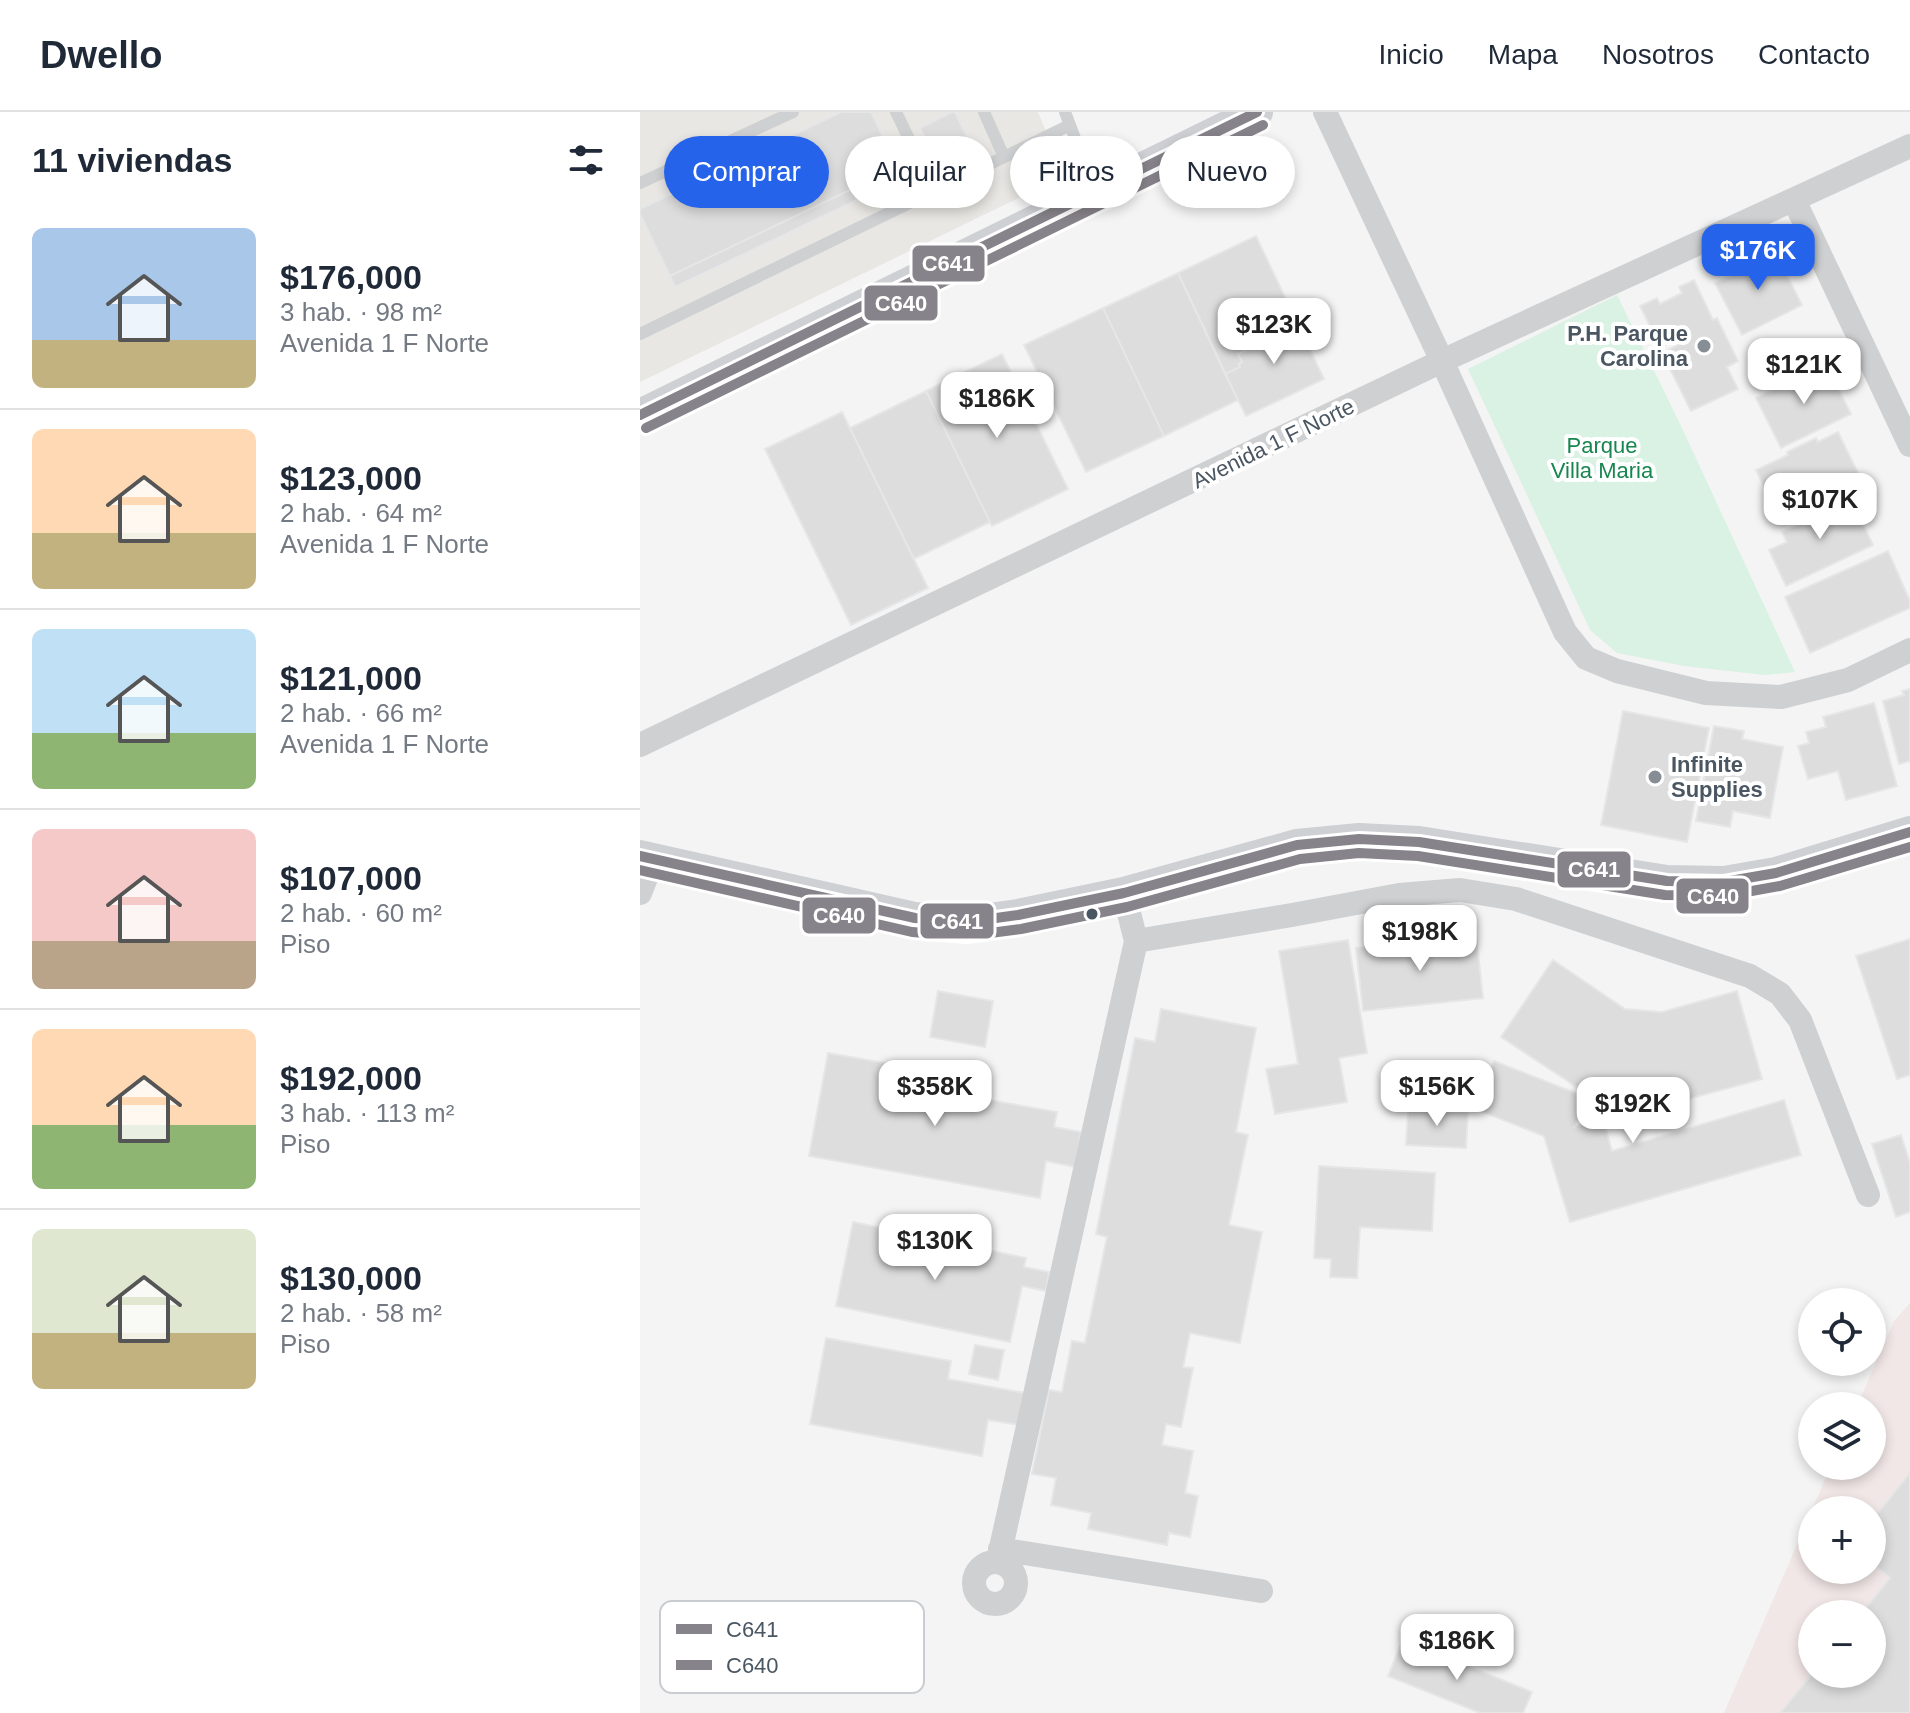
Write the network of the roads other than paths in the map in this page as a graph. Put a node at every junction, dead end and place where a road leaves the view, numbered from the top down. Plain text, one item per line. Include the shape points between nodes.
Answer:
1 (793, 112) edge
2 (896, 112) edge
3 (984, 112) edge
4 (1257, 112) edge
5 (1325, 112) edge
6 (1068, 118) edge
7 (908, 136) edge
8 (1910, 146) edge
9 (1004, 157) junction
10 (994, 162) edge
11 (1143, 168) edge
12 (640, 183) edge
13 (1794, 200) junction
14 (898, 208) edge
15 (1060, 208) edge
16 (641, 330) edge
17 (1442, 361) junction
18 (640, 415) edge
19 (1910, 445) edge
20 (1910, 650) edge
21 (640, 745) edge
22 (1910, 832) edge
23 (646, 858) edge
24 (640, 893) edge
25 (1124, 893) junction
26 (1136, 941) junction
27 (1868, 1195) dead end
28 (1261, 1591) dead end

1 - 12 lane
2 - 7 lane
3 - 9 lane
4 - 11 street
5 - 17 street
6 - 9 lane
8 - 13 street, Avenida 1 F Norte
9 - 10 lane
13 - 17 street, Avenida 1 F Norte
13 - 19 street
14 - 16 lane
15 - 18 street
17 - 20 street via 1565,632 1586,658 1706,693 1781,697 1848,680
17 - 21 street, Avenida 1 F Norte
22 - 25 street via 1776,873 1724,882 1667,881 1419,842 1359,839 1297,845
23 - 24 street
23 - 25 street via 915,918 967,922
25 - 26 street
26 - 27 street via 1399,895 1460,890 1516,899 1750,976 1780,994 1800,1020
26 - 28 street via 999,1555

